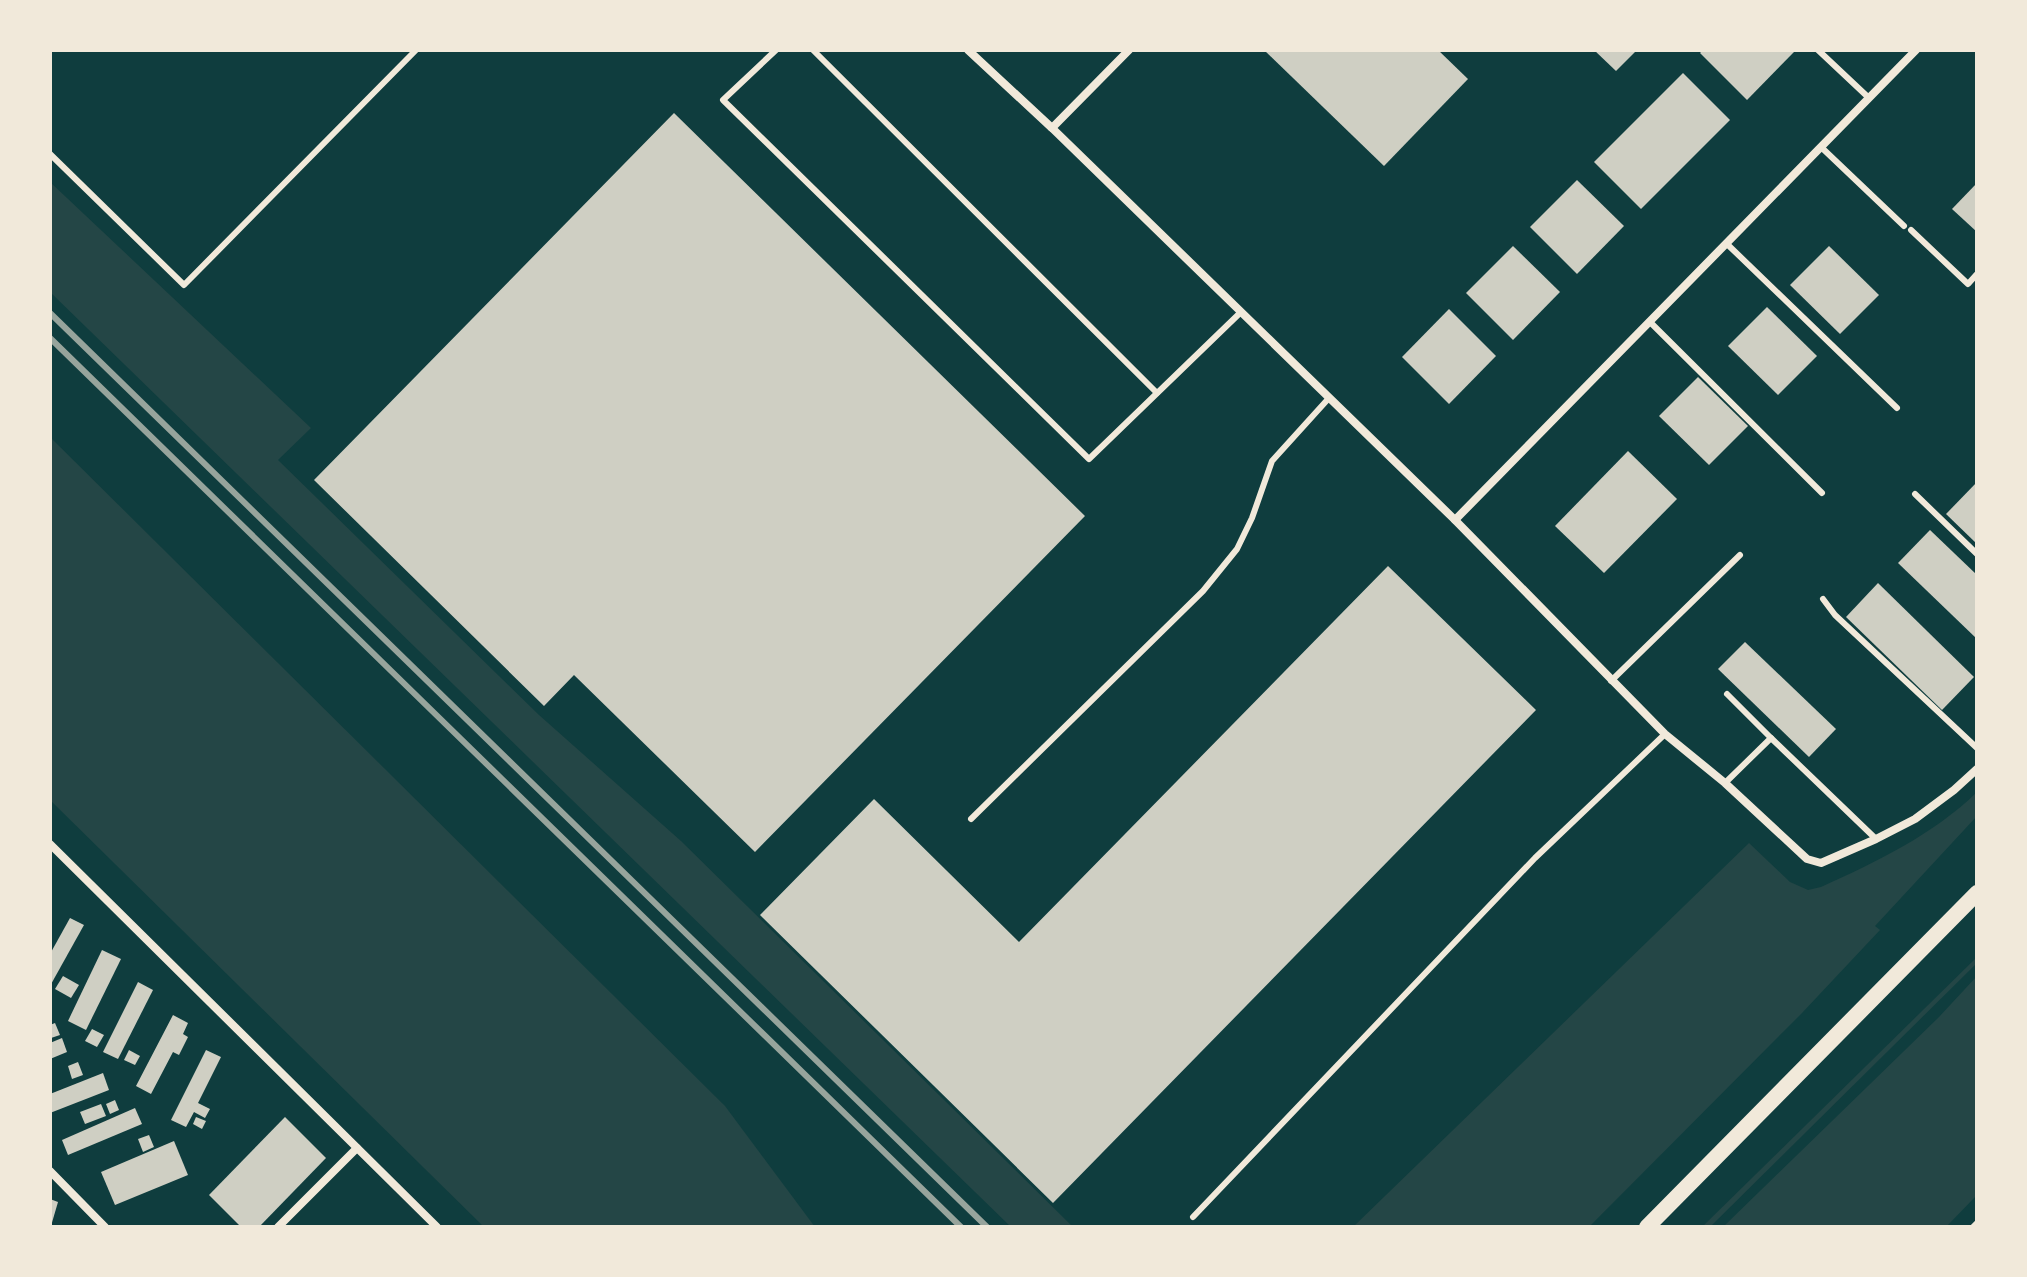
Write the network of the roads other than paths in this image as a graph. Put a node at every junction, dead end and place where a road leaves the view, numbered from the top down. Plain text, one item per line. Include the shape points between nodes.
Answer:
1 (416, 50) edge
2 (776, 50) edge
3 (813, 50) edge
4 (968, 50) edge
5 (1129, 50) edge
6 (1818, 50) edge
7 (1916, 50) edge
8 (1869, 98) junction
9 (1052, 128) junction
10 (1821, 147) junction
11 (50, 154) edge
12 (1727, 244) junction
13 (1977, 274) edge
14 (1241, 312) junction
15 (1650, 322) junction
16 (1157, 393) junction
17 (1329, 398) junction
18 (1897, 408) dead end
19 (1822, 493) dead end
20 (1915, 494) dead end
21 (1455, 520) junction
22 (1977, 554) edge
23 (1740, 555) dead end
24 (1823, 599) dead end
25 (1611, 681) junction
26 (1727, 694) dead end
27 (1665, 734) junction
28 (1771, 738) junction
29 (1977, 748) edge
30 (1977, 769) edge
31 (1725, 783) junction
32 (971, 819) dead end
33 (1876, 839) junction
34 (50, 844) edge
35 (1977, 893) edge
36 (357, 1148) junction
37 (50, 1171) edge
38 (1193, 1217) dead end
39 (105, 1227) edge
40 (278, 1227) edge
41 (437, 1227) edge
42 (1647, 1227) edge

1 - 11 lane via 184,285
2 - 16 lane via 723,100 1089,459
3 - 16 lane
4 - 9 street
5 - 9 street
6 - 8 lane
7 - 8 street
8 - 10 street
9 - 14 street
10 - 12 street
10 - 13 lane via 1968,284
12 - 15 street
12 - 18 lane
14 - 16 lane
14 - 17 street
15 - 19 lane
15 - 21 street
17 - 21 street
17 - 32 lane via 1272,461 1237,549 1203,591
20 - 22 lane
21 - 25 street
23 - 25 lane
24 - 29 lane
25 - 27 street
26 - 28 lane
27 - 31 street
27 - 38 lane via 1535,858
28 - 31 lane
28 - 33 lane
30 - 33 street via 1925,812
31 - 33 street via 1807,859 1821,863
34 - 36 street
35 - 42 main road
36 - 40 street
36 - 41 street
37 - 39 street

